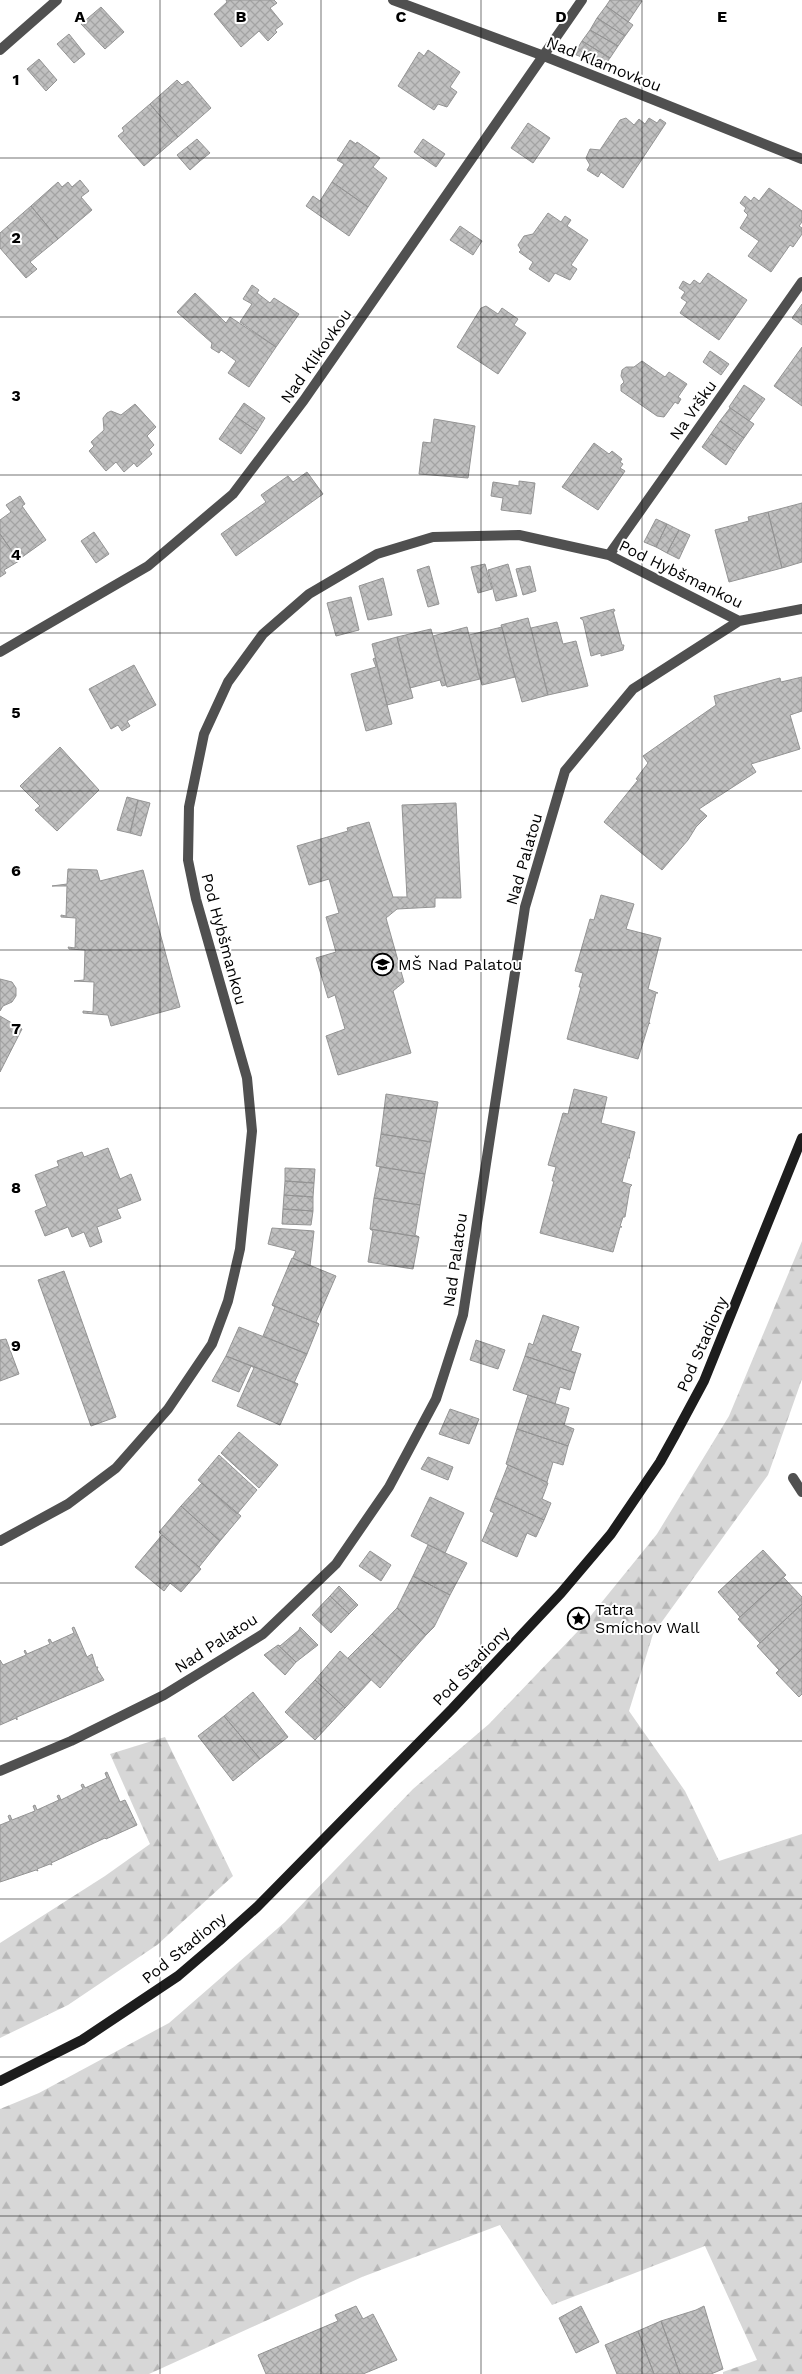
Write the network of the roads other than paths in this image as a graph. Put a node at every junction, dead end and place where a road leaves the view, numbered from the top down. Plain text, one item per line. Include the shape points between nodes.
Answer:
1 (57, 0) edge
2 (393, 0) edge
3 (582, 0) edge
4 (0, 50) edge
5 (544, 56) junction
6 (802, 159) edge
7 (802, 282) edge
8 (608, 555) junction
9 (802, 609) edge
10 (739, 621) junction
11 (0, 652) edge
12 (802, 1138) edge
13 (794, 1478) dead end
14 (802, 1492) edge
15 (0, 1541) edge
16 (0, 1771) edge
17 (0, 2081) edge

1 - 4 street
2 - 5 street, Nad Klamovkou
3 - 5 street, Nad Klikovkou
5 - 6 street, Nad Klamovkou
5 - 11 street, Nad Klikovkou via 304,400 232,494 148,566
7 - 8 street, Na Vršku
8 - 10 street, Pod Hybšmankou
8 - 15 street, Pod Hybšmankou via 518,535 433,537 377,554 309,594 263,634 228,682 204,734 189,807 188,860 247,1078 252,1131 240,1249 228,1301 212,1344 168,1410 116,1468 68,1504
9 - 10 street, Pod Hybšmankou
10 - 16 street, Nad Palatou via 633,689 565,771 525,907 463,1315 436,1399 389,1487 336,1564 263,1634 164,1695 71,1741
12 - 17 main road, Pod Stadiony via 696,1397 643,1488 611,1534 561,1593 452,1709 264,1900 219,1941 178,1976 82,2040
13 - 14 street

